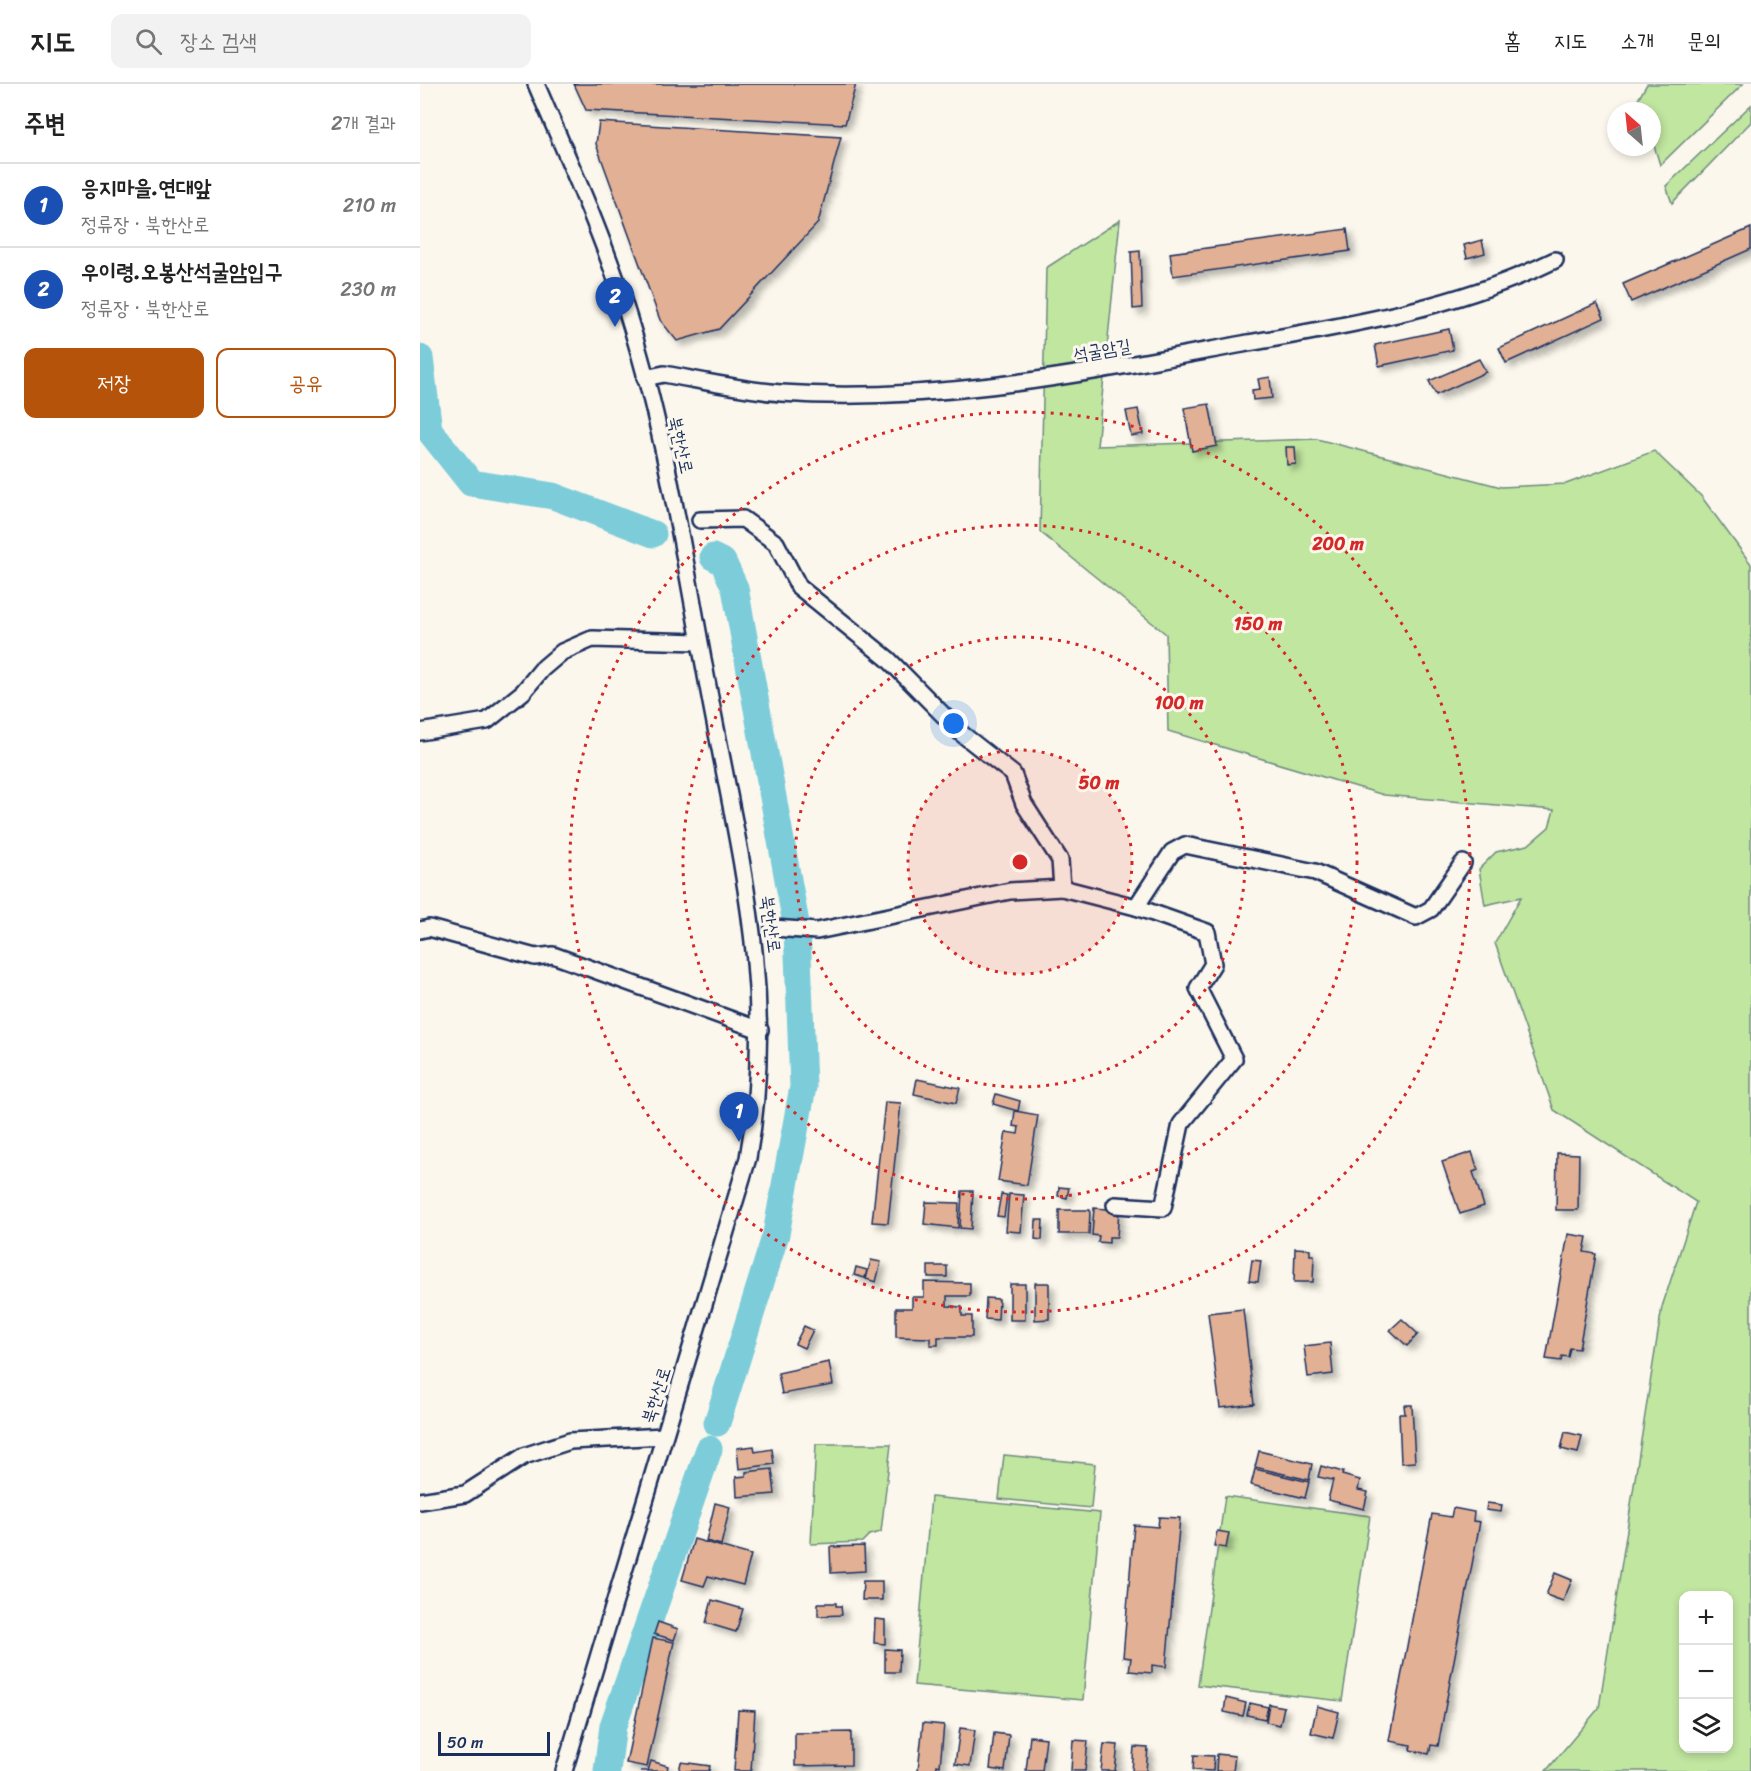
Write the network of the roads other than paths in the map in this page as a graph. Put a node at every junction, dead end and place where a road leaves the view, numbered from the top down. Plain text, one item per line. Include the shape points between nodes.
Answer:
1 (536, 84) edge
2 (1555, 260) dead end
3 (645, 378) junction
4 (700, 520) dead end
5 (699, 642) junction
6 (420, 732) edge
7 (1463, 863) dead end
8 (1062, 888) junction
9 (1136, 907) junction
10 (774, 928) dead end
11 (420, 930) edge
12 (759, 1030) junction
13 (1115, 1205) dead end
14 (664, 1436) junction
15 (420, 1501) edge
16 (564, 1771) edge

1 - 3 street, 북한산로 via 606,251
2 - 3 street, 석굴암길 via 1462,297 1386,316 1089,373 999,385 927,393 854,395 780,393 664,374
3 - 5 street, 북한산로
4 - 8 street via 743,519 776,543 799,586 888,659 962,734 1013,774 1024,804 1060,860
5 - 6 street via 592,639 561,652 488,721
5 - 12 street, 북한산로 via 747,891 757,960
7 - 9 street via 1431,909 1416,917 1315,872 1185,845 1173,852
8 - 9 street
8 - 10 street via 1010,891 817,931
9 - 13 street via 1207,932 1213,964 1198,988 1234,1059 1180,1125 1163,1208
11 - 12 street via 429,928 535,957 553,955
12 - 14 street, 북한산로 via 748,1158
14 - 15 street via 570,1441 524,1456 465,1494
14 - 16 street, 북한산로

